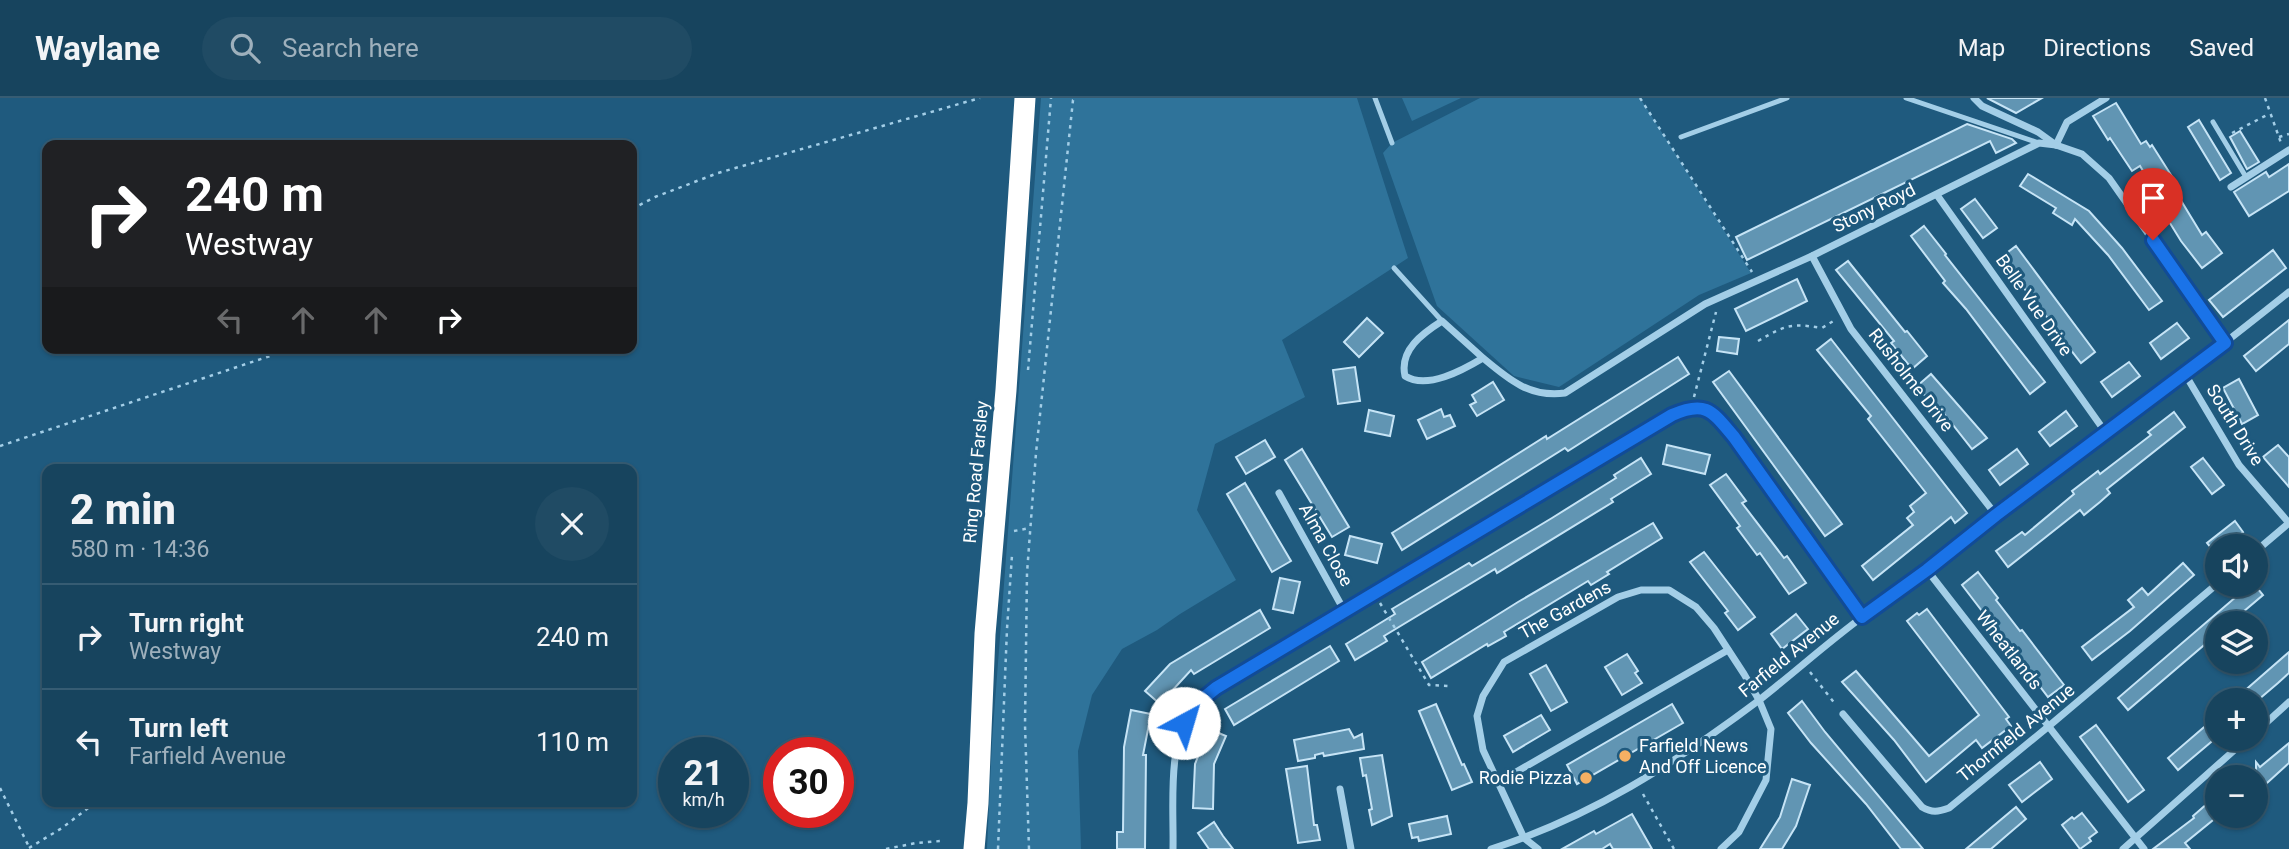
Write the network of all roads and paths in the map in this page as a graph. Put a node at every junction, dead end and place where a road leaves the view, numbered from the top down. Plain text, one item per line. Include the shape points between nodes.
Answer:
1 (980, 98) edge
2 (1026, 98) edge
3 (1051, 98) edge
4 (1076, 98) edge
5 (1375, 98) edge
6 (1640, 98) edge
7 (1787, 98) edge
8 (1906, 98) edge
9 (1974, 98) edge
10 (2106, 98) edge
11 (2265, 98) edge
12 (2270, 113) junction
13 (2213, 122) dead end
14 (2289, 134) edge
15 (1681, 137) dead end
16 (2279, 137) junction
17 (2223, 139) junction
18 (1392, 143) dead end
19 (2039, 143) junction
20 (2056, 145) junction
21 (2287, 152) edge
22 (2246, 177) junction
23 (2231, 187) dead end
24 (1937, 195) junction
25 (637, 206) edge
26 (1812, 256) junction
27 (1394, 268) dead end
28 (1758, 281) junction
29 (2289, 292) edge
30 (1720, 297) junction
31 (1844, 314) junction
32 (1442, 321) junction
33 (1758, 341) dead end
34 (2225, 343) junction
35 (276, 354) edge
36 (1483, 358) junction
37 (1028, 369) dead end
38 (2185, 374) junction
39 (1691, 407) junction
40 (2106, 433) junction
41 (0, 446) edge
42 (1279, 493) dead end
43 (1996, 515) junction
44 (2289, 523) edge
45 (1030, 528) junction
46 (1014, 530) dead end
47 (2268, 541) edge
48 (1012, 555) dead end
49 (1927, 570) junction
50 (1375, 594) junction
51 (2205, 594) edge
52 (1345, 612) junction
53 (1862, 617) junction
54 (1728, 650) junction
55 (1803, 664) junction
56 (1449, 686) dead end
57 (1759, 700) junction
58 (2289, 702) edge
59 (1843, 714) joint
60 (2268, 721) edge
61 (2049, 726) junction
62 (2233, 751) edge
63 (1497, 783) junction
64 (1637, 784) junction
65 (0, 789) edge
66 (1340, 789) dead end
67 (89, 807) edge
68 (1524, 838) junction
69 (2136, 838) junction
70 (941, 841) dead end
71 (30, 848) edge
72 (886, 849) edge
73 (974, 849) edge
74 (998, 849) edge
75 (1029, 849) edge
76 (1172, 849) edge
77 (1350, 849) edge
78 (1491, 849) edge
79 (1538, 849) edge
80 (1674, 849) edge
81 (1721, 849) edge
82 (2123, 849) edge
83 (2144, 849) edge

1 - 25 path via 719,173
2 - 73 highway, Ring Road Farsley via 985,635
3 - 37 path
4 - 45 path
5 - 18 lane
6 - 28 path
7 - 15 lane
8 - 19 lane
9 - 20 street
10 - 20 street via 2067,122
11 - 12 path
12 - 16 path
12 - 17 path
13 - 17 lane
14 - 16 path
16 - 21 path
17 - 22 lane
19 - 20 street
19 - 24 street, Stony Royd
20 - 34 street via 2082,154 2109,178
21 - 22 street
22 - 23 street
24 - 26 street, Stony Royd
24 - 40 street, Belle Vue Drive
26 - 28 street, Stony Royd
26 - 31 street, Rusholme Drive
27 - 32 lane
28 - 30 street, Stony Royd
29 - 34 street, Farfield Avenue
30 - 36 street, Stony Royd via 1565,393 1530,390
30 - 39 path
31 - 33 path via 1822,328 1790,325
31 - 43 street, Rusholme Drive
32 - 36 street, Stony Royd
32 - 36 street via 1413,344 1403,362 1405,376 1420,381 1437,378
34 - 38 street, Farfield Avenue
35 - 41 path
38 - 40 street, Farfield Avenue
38 - 44 street, South Drive via 2239,465
39 - 50 street
39 - 53 street via 1713,412 1734,437
40 - 43 street, Farfield Avenue
42 - 52 street, Alma Close
43 - 49 street, Farfield Avenue
44 - 47 street
45 - 46 path
45 - 75 path via 1025,725
48 - 74 path
49 - 53 street, Farfield Avenue
49 - 61 street, Wheatlands
50 - 52 street
50 - 56 path via 1429,685
51 - 61 street, Thornfield Avenue
52 - 76 street via 1195,705 1184,723 1175,755
53 - 55 street, Farfield Avenue
54 - 57 street, The Gardens
54 - 63 street
54 - 63 street, The Gardens via 1696,607 1669,590 1641,590 1618,597 1504,662 1483,696 1477,716 1483,750
55 - 57 street, Farfield Avenue
55 - 59 path
57 - 64 street, Farfield Avenue
57 - 81 street, The Gardens via 1771,729 1766,780 1739,832
58 - 60 street
59 - 61 street, Thornfield Avenue via 1929,812 1949,808
61 - 69 street, Wheatlands
62 - 69 street
63 - 68 street, The Gardens
64 - 68 street, Farfield Avenue
64 - 80 path
65 - 71 path
66 - 77 street
67 - 71 path
68 - 78 street, Farfield Avenue
68 - 79 street, The Gardens
69 - 82 street
69 - 83 street, Wheatlands
70 - 72 path

